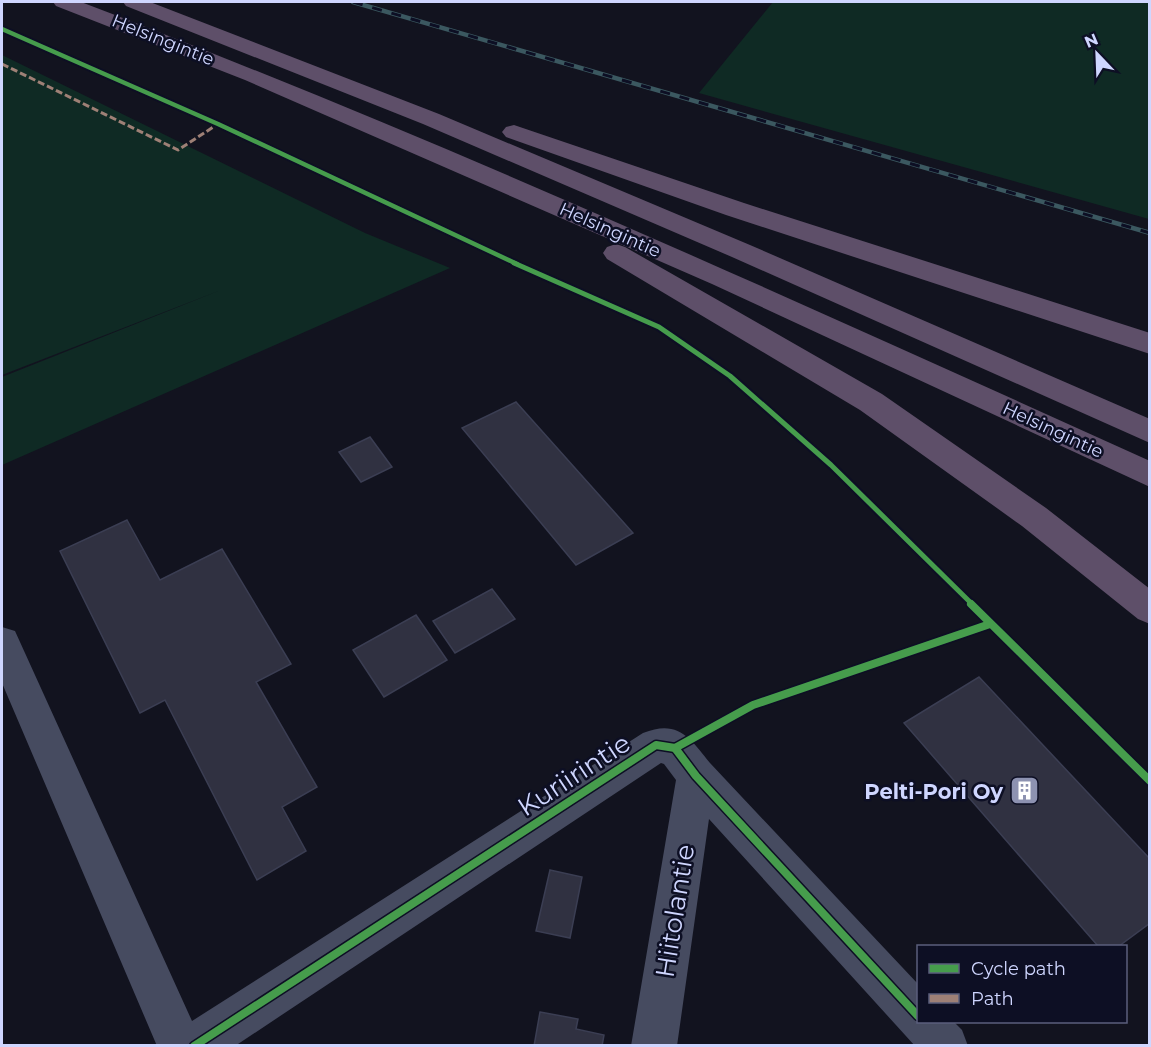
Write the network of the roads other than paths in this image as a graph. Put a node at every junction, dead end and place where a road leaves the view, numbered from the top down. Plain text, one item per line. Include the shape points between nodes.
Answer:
1 (63, 2) edge
2 (136, 3) edge
3 (372, 126) junction
4 (1149, 344) edge
5 (1149, 432) edge
6 (1149, 475) edge
7 (1149, 609) edge
8 (2, 642) edge
9 (696, 776) junction
10 (917, 1015) edge
11 (925, 1023) edge
12 (180, 1046) edge
13 (194, 1046) edge
14 (654, 1046) edge
15 (946, 1046) edge

1 - 3 highway, Helsingintie via 253,75
2 - 4 highway via 346,71 735,209
2 - 5 highway, Helsingintie via 474,138 741,251
3 - 6 highway, Helsingintie via 722,278
3 - 7 highway via 474,184 620,255 871,402 1034,517
8 - 12 street
9 - 10 street, Kuriirintie
9 - 13 street, Kuriirintie via 675,748 656,745
9 - 14 street, Hiitolantie
11 - 15 street

